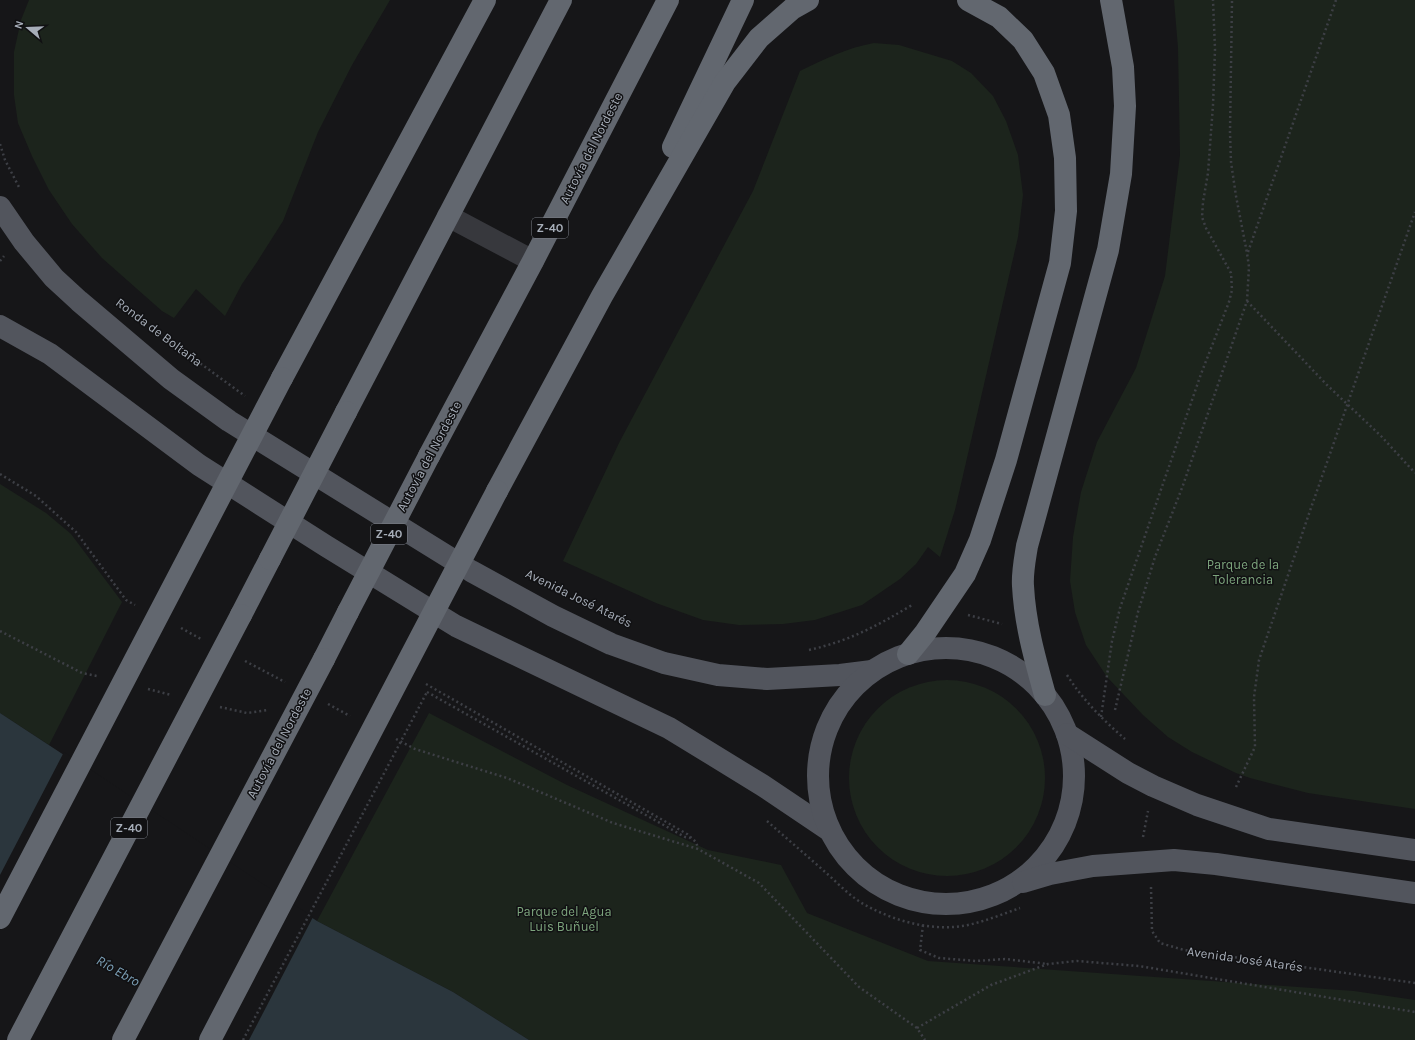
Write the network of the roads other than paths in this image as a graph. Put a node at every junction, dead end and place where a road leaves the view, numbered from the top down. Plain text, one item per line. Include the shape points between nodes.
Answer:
1 (485, 0) edge
2 (561, 0) edge
3 (668, 0) edge
4 (743, 0) edge
5 (808, 0) edge
6 (968, 0) edge
7 (1111, 0) edge
8 (0, 207) edge
9 (448, 216) junction
10 (533, 261) junction
11 (602, 296) junction
12 (0, 326) edge
13 (353, 497) joint
14 (908, 654) junction
15 (872, 671) junction
16 (1045, 695) junction
17 (1067, 734) junction
18 (829, 830) junction
19 (1415, 850) edge
20 (1016, 884) junction
21 (1415, 893) edge
22 (0, 918) edge
23 (18, 1040) edge
24 (123, 1040) edge
25 (210, 1040) edge

1 - 22 highway, bridge via 282,378
2 - 9 highway, Z-40
3 - 10 highway, Autovía del Nordeste / Z-40
4 - 11 highway
5 - 11 highway via 792,9 759,38 726,82
6 - 14 highway via 999,17 1023,40 1044,73 1059,115 1065,158 1066,211 1060,263 1006,460 980,540 965,574
7 - 16 highway via 1123,75 1125,106 1121,174 1108,250 1027,546 1023,584 1027,628
8 - 13 main road, Ronda de Boltaña via 24,242 54,278 171,378 229,421
9 - 10 lane
9 - 23 highway, Z-40, bridge
10 - 24 highway, Autovía del Nordeste / Z-40, bridge
11 - 25 highway, bridge via 496,491
12 - 18 main road via 50,354 200,465 456,626 669,728
13 - 15 main road, Avenida José Atarés via 472,571 553,616 611,644 664,663 718,675 767,679
14 - 15 main road
14 - 16 main road via 938,648 968,650 997,658 1023,674
15 - 18 main road via 846,696 828,726 818,760 819,796
16 - 17 main road
17 - 19 main road via 1128,773 1197,805 1269,829
17 - 20 main road via 1074,767 1071,801 1061,833 1042,861
18 - 20 main road via 849,861 877,885 910,900 947,905 983,899
20 - 21 main road via 1093,866 1174,860

